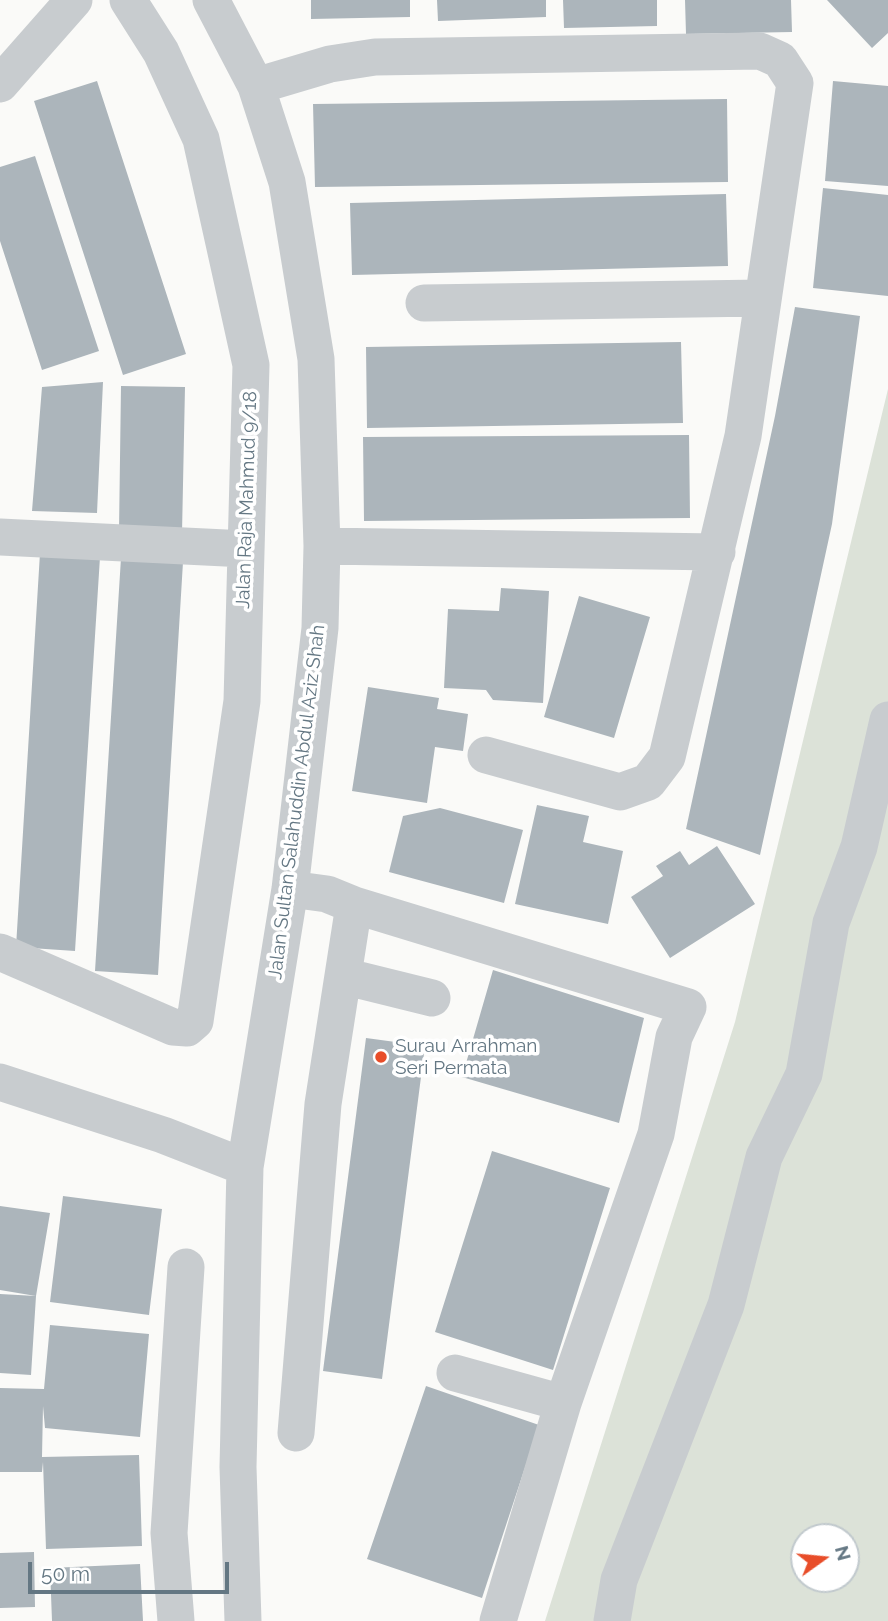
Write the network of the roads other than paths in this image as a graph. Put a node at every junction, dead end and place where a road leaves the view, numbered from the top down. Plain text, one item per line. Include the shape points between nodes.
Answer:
1 (74, 0) edge
2 (128, 0) edge
3 (211, 0) edge
4 (0, 84) edge
5 (256, 86) junction
6 (762, 298) junction
7 (424, 303) dead end
8 (0, 537) edge
9 (322, 546) junction
10 (246, 549) junction
11 (717, 552) junction
12 (888, 719) edge
13 (486, 755) dead end
14 (290, 889) junction
15 (354, 905) junction
16 (0, 952) edge
17 (343, 976) junction
18 (432, 998) dead end
19 (0, 1082) edge
20 (245, 1167) junction
21 (186, 1267) dead end
22 (455, 1373) dead end
23 (563, 1403) junction
24 (296, 1433) dead end
25 (176, 1621) edge
26 (243, 1621) edge
27 (498, 1621) edge
28 (612, 1621) edge

1 - 4 street
2 - 10 street, Jalan Raja Mahmud 9/18 via 161,52 201,139 251,365
3 - 5 street, Jalan Sultan Salahuddin Abdul Aziz Shah
5 - 6 street via 330,64 375,57 760,51 780,60 794,83
5 - 9 street, Jalan Sultan Salahuddin Abdul Aziz Shah via 287,182 316,359
6 - 7 street
6 - 11 street via 743,436
8 - 10 street
9 - 11 street
9 - 14 street, Jalan Sultan Salahuddin Abdul Aziz Shah via 320,628
10 - 16 street, Jalan Raja Mahmud 9/18 via 242,701 195,1021 187,1028 173,1027
11 - 13 street via 667,757 648,782 620,792
12 - 28 street via 859,847 831,923 804,1074 764,1157 726,1305 619,1580
14 - 15 street via 327,894
14 - 20 street, Jalan Sultan Salahuddin Abdul Aziz Shah
15 - 17 street
15 - 23 street via 688,1007 674,1037 656,1134
17 - 18 street
17 - 24 street via 323,1104
19 - 20 street
20 - 26 street, Jalan Sultan Salahuddin Abdul Aziz Shah via 238,1467
21 - 25 street via 169,1533
22 - 23 street
23 - 27 street

